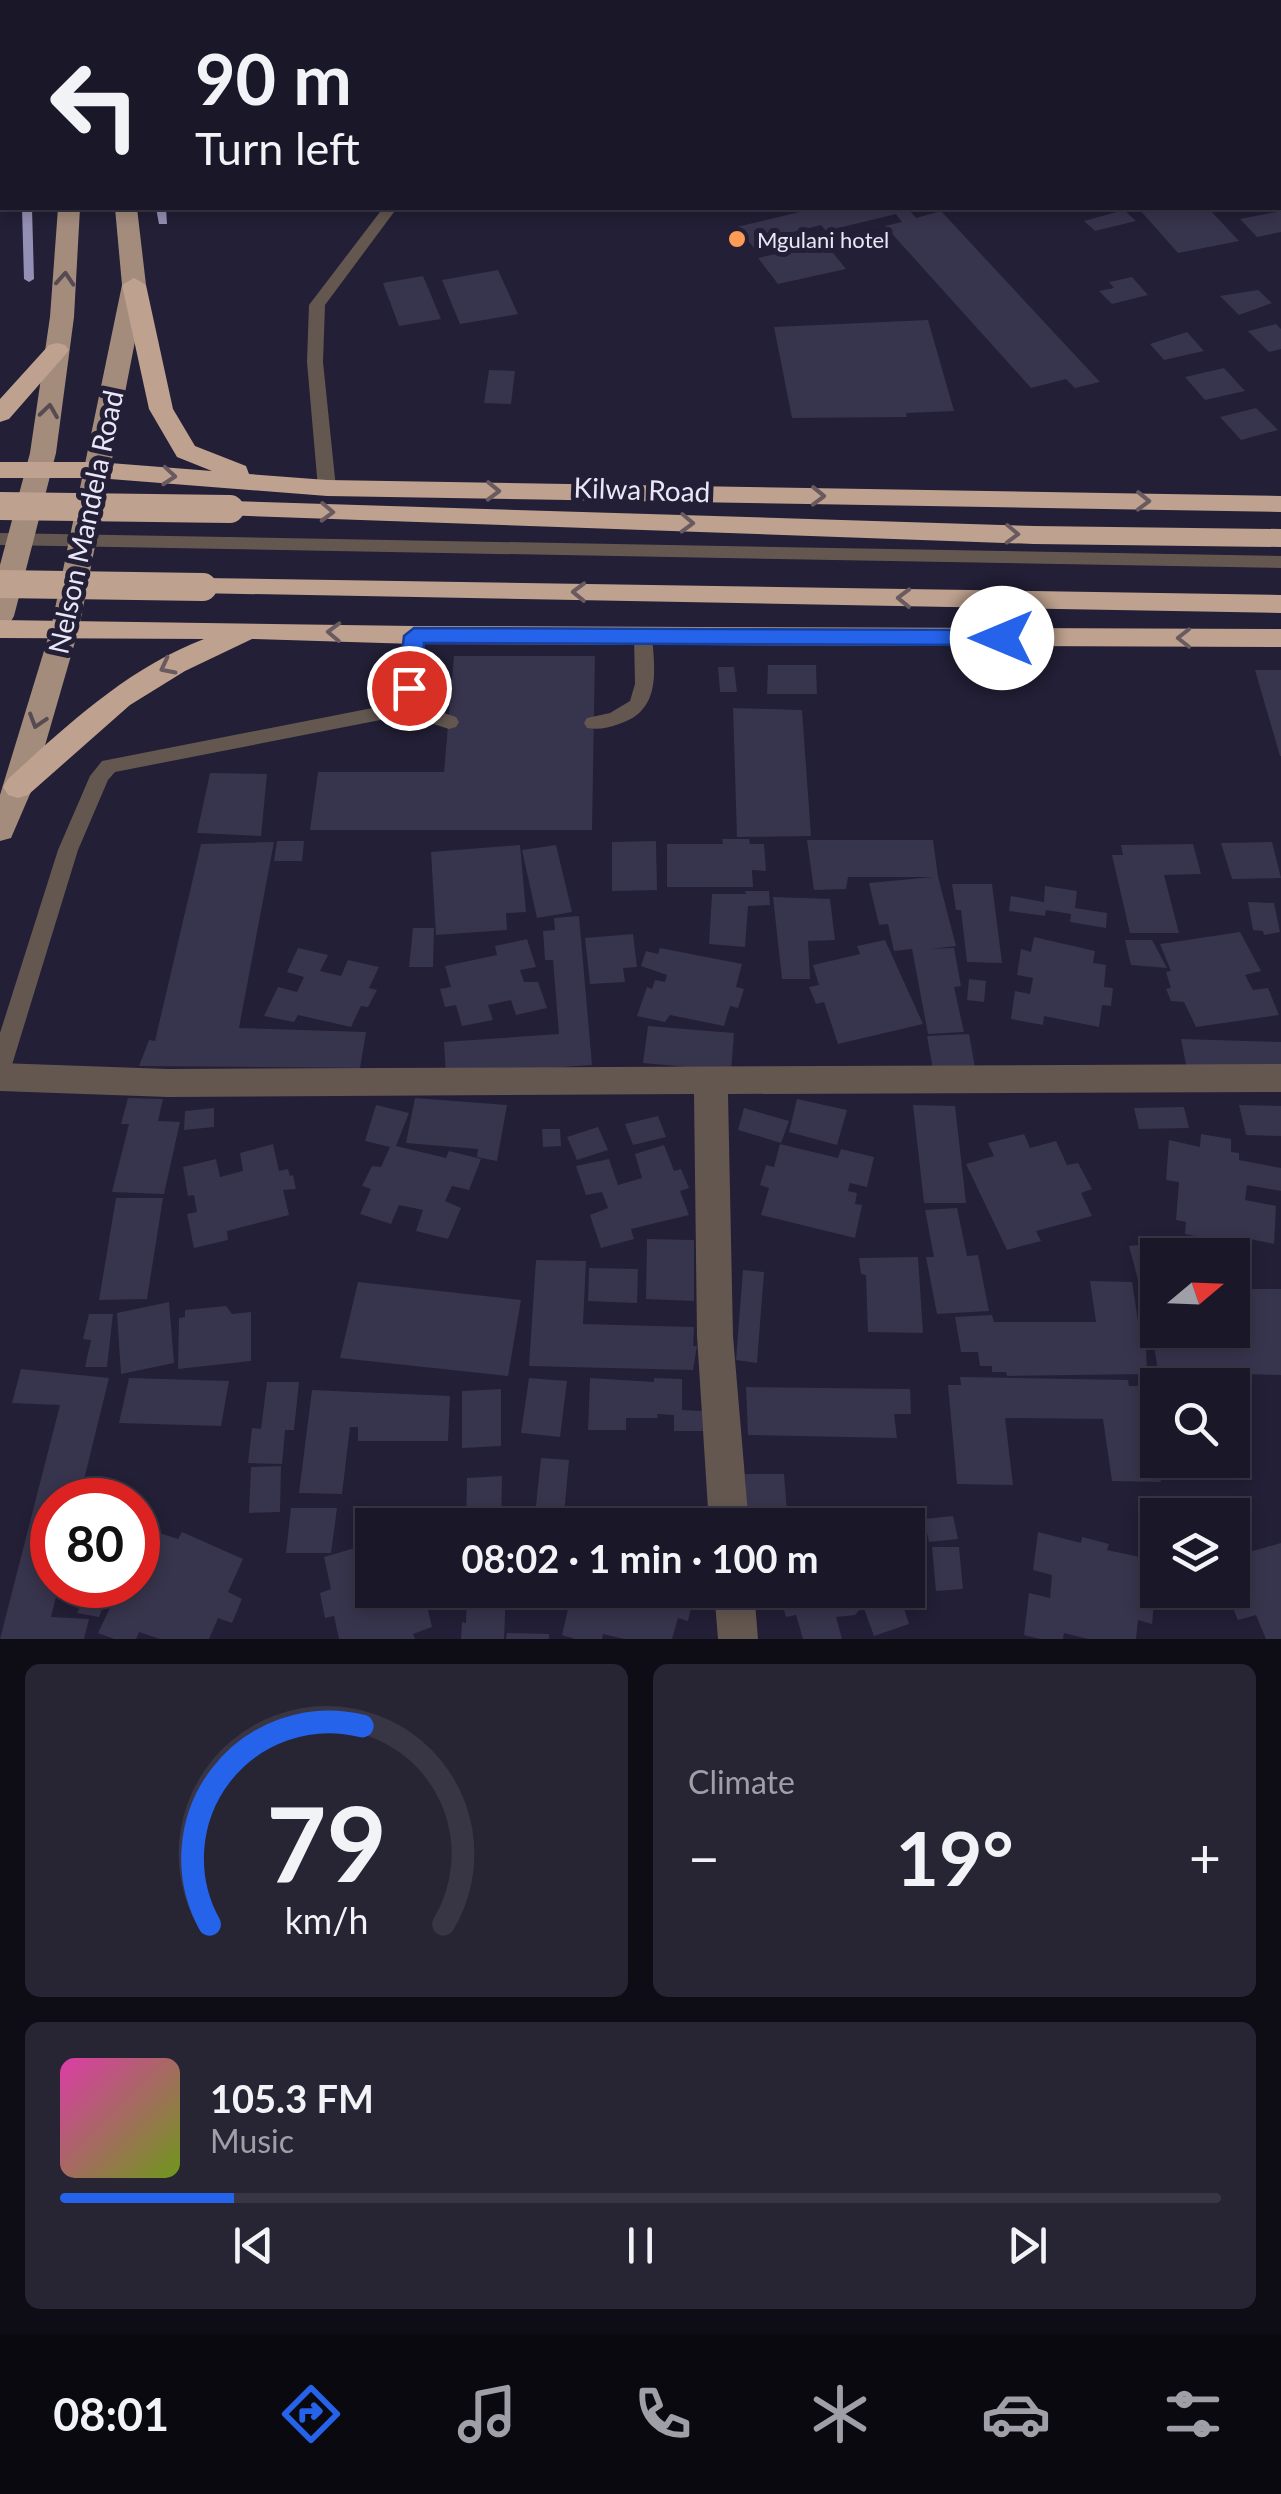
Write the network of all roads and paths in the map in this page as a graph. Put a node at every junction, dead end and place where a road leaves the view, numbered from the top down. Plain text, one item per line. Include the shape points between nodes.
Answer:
1 (68, 210) edge
2 (126, 210) edge
3 (388, 210) edge
4 (134, 284) junction
5 (57, 350) junction
6 (0, 414) edge
7 (0, 470) edge
8 (37, 470) junction
9 (97, 470) junction
10 (293, 487) junction
11 (327, 488) junction
12 (1281, 504) edge
13 (0, 506) edge
14 (1281, 538) edge
15 (10, 539) edge
16 (83, 541) junction
17 (1281, 562) edge
18 (0, 584) edge
19 (1281, 604) edge
20 (0, 616) edge
21 (66, 628) junction
22 (0, 629) edge
23 (256, 630) junction
24 (414, 636) junction
25 (644, 636) junction
26 (1281, 638) edge
27 (407, 708) junction
28 (449, 722) dead end
29 (594, 723) dead end
30 (18, 787) junction
31 (0, 830) edge
32 (0, 1068) edge
33 (0, 1076) edge
34 (1281, 1078) edge
35 (711, 1083) junction
36 (728, 1508) edge
37 (735, 1608) edge
38 (738, 1639) edge

5 -> 1 main road, Nelson Mandela Road
2 - 4 main road, Nelson Mandela Road
3 - 11 lane via 316,305
4 - 9 main road, Nelson Mandela Road
4 - 10 highway via 157,396 186,451 220,468
5 - 6 highway
8 -> 5 main road, Nelson Mandela Road
7 - 8 highway
8 - 9 highway
8 - 15 main road, Nelson Mandela Road
9 -> 10 highway
9 - 16 main road, Nelson Mandela Road
10 - 11 highway
11 -> 12 highway
13 -> 14 highway, Kilwa Road, bridge
15 - 16 lane
15 - 20 main road, Nelson Mandela Road
16 - 17 lane
16 - 21 main road, Nelson Mandela Road
19 -> 18 highway, bridge
21 - 22 highway
21 - 23 highway
21 -> 30 main road, Nelson Mandela Road
24 -> 23 highway
23 -> 30 highway via 156,672 104,708
24 - 25 highway
24 - 27 lane
26 -> 25 highway
25 - 29 lane via 646,691 639,706 623,720
27 - 28 lane
27 - 32 lane via 109,766 68,850
30 - 31 main road, Nelson Mandela Road
33 - 35 street via 168,1083
34 - 35 street
35 - 36 street via 715,1336
37 - 38 street

